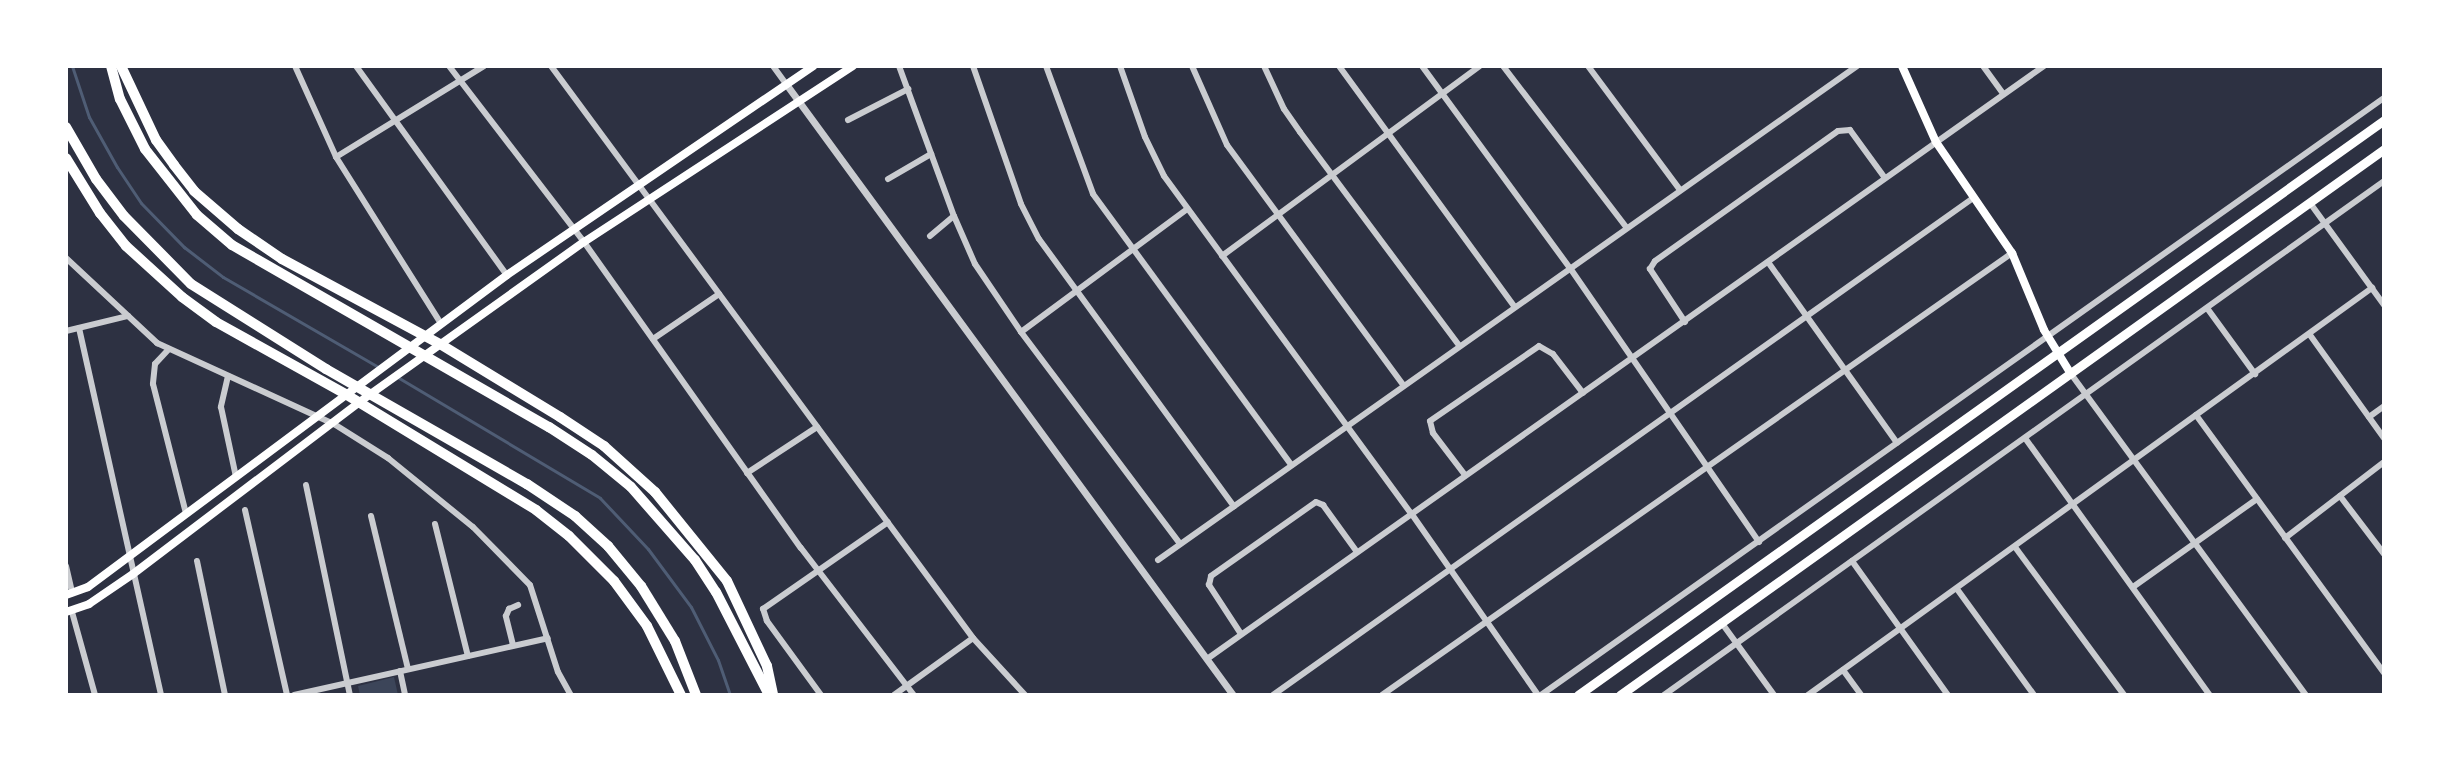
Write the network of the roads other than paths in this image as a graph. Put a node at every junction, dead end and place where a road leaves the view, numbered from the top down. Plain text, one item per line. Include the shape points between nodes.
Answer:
1 (111, 66) edge
2 (121, 66) edge
3 (295, 66) edge
4 (356, 66) edge
5 (449, 66) edge
6 (484, 66) edge
7 (551, 66) edge
8 (773, 66) edge
9 (813, 66) edge
10 (853, 66) edge
11 (899, 66) edge
12 (973, 66) edge
13 (1046, 66) edge
14 (1120, 66) edge
15 (1192, 66) edge
16 (1264, 66) edge
17 (1339, 66) edge
18 (1422, 66) edge
19 (1480, 66) edge
20 (1503, 66) edge
21 (1588, 66) edge
22 (1857, 66) edge
23 (1902, 66) edge
24 (1983, 66) edge
25 (2044, 66) edge
26 (461, 82) junction
27 (786, 84) junction
28 (908, 89) junction
29 (1443, 94) junction
30 (2003, 94) junction
31 (2384, 98) edge
32 (799, 102) junction
33 (848, 120) dead end
34 (2384, 120) edge
35 (395, 121) junction
36 (66, 127) edge
37 (1387, 135) junction
38 (1936, 142) junction
39 (2384, 149) edge
40 (931, 154) junction
41 (336, 157) junction
42 (66, 158) edge
43 (1334, 174) junction
44 (1885, 178) junction
45 (888, 179) dead end
46 (2384, 181) edge
47 (640, 183) junction
48 (1680, 190) junction
49 (650, 198) junction
50 (1973, 198) junction
51 (2310, 203) junction
52 (1187, 209) junction
53 (954, 216) junction
54 (1277, 216) junction
55 (2325, 224) junction
56 (1626, 227) junction
57 (573, 229) junction
58 (930, 236) dead end
59 (584, 242) junction
60 (1131, 251) junction
61 (2012, 253) junction
62 (1222, 256) junction
63 (66, 258) edge
64 (1768, 262) junction
65 (1570, 268) junction
66 (507, 275) junction
67 (493, 286) junction
68 (2372, 288) junction
69 (1076, 291) junction
70 (719, 294) junction
71 (503, 300) junction
72 (2384, 305) edge
73 (1514, 306) junction
74 (2207, 308) junction
75 (128, 316) junction
76 (1807, 316) junction
77 (1685, 322) junction
78 (441, 324) junction
79 (79, 328) junction
80 (66, 331) edge
81 (1021, 332) junction
82 (2310, 335) junction
83 (2047, 336) junction
84 (423, 337) junction
85 (653, 339) junction
86 (440, 344) junction
87 (1459, 345) junction
88 (168, 350) junction
89 (2057, 354) junction
90 (1633, 359) junction
91 (1844, 368) junction
92 (2071, 374) junction
93 (2255, 374) junction
94 (228, 376) junction
95 (1403, 385) junction
96 (350, 392) junction
97 (1583, 393) junction
98 (2086, 395) junction
99 (362, 401) junction
100 (2384, 406) edge
101 (1669, 415) junction
102 (2196, 415) junction
103 (320, 417) junction
104 (2369, 417) junction
105 (334, 424) junction
106 (1347, 425) junction
107 (817, 427) junction
108 (2025, 438) junction
109 (2384, 438) edge
110 (1897, 443) junction
111 (2135, 460) junction
112 (2384, 462) edge
113 (1291, 465) junction
114 (1706, 467) junction
115 (747, 473) junction
116 (1465, 475) junction
117 (236, 477) junction
118 (306, 485) dead end
119 (2340, 496) junction
120 (2257, 499) junction
121 (2074, 504) junction
122 (1234, 506) junction
123 (245, 510) dead end
124 (186, 513) junction
125 (1411, 513) junction
126 (371, 516) dead end
127 (888, 522) junction
128 (435, 524) dead end
129 (2285, 538) junction
130 (1759, 542) junction
131 (2195, 542) junction
132 (1180, 544) junction
133 (2015, 547) junction
134 (1357, 552) junction
135 (2384, 554) edge
136 (128, 558) junction
137 (1158, 560) dead end
138 (197, 561) dead end
139 (1852, 561) junction
140 (66, 566) edge
141 (819, 569) junction
142 (1450, 569) junction
143 (133, 574) junction
144 (2133, 587) junction
145 (1957, 589) junction
146 (69, 594) edge
147 (518, 605) dead end
148 (69, 612) edge
149 (1486, 622) junction
150 (1721, 622) junction
151 (1900, 629) junction
152 (1241, 634) junction
153 (548, 638) junction
154 (973, 638) junction
155 (1735, 643) junction
156 (513, 645) junction
157 (468, 656) junction
158 (1207, 659) junction
159 (404, 670) junction
160 (1843, 670) junction
161 (2384, 673) edge
162 (347, 683) junction
163 (907, 686) junction
164 (1021, 693) edge
165 (95, 695) edge
166 (161, 695) edge
167 (225, 695) edge
168 (287, 695) edge
169 (294, 695) edge
170 (350, 695) edge
171 (405, 695) edge
172 (571, 695) edge
173 (681, 695) edge
174 (696, 695) edge
175 (771, 695) edge
176 (821, 695) edge
177 (894, 695) edge
178 (914, 695) edge
179 (1233, 695) edge
180 (1273, 695) edge
181 (1382, 695) edge
182 (1539, 695) edge
183 (1578, 695) edge
184 (1620, 695) edge
185 (1664, 695) edge
186 (1774, 695) edge
187 (1808, 695) edge
188 (1861, 695) edge
189 (1948, 695) edge
190 (2034, 695) edge
191 (2124, 695) edge
192 (2210, 695) edge
193 (2306, 695) edge

1 - 175 highway via 120,99 145,149 197,215 232,245 549,427 592,455 662,519 716,592
2 - 84 highway via 156,140 202,197 282,259
3 - 41 street
4 - 35 street
5 - 26 street
6 - 26 street
7 - 47 street
8 - 27 street
9 - 27 main road
10 - 32 main road
11 - 28 street
12 - 69 street via 1021,204
13 - 60 street via 1093,194
14 - 52 street via 1154,158
15 - 54 street via 1221,135
16 - 43 street via 1284,109
17 - 37 street
18 - 29 street
19 - 29 street
20 - 56 street
21 - 48 street
22 - 48 street
23 - 38 main road
24 - 30 street
25 - 30 street
26 - 35 street
26 - 57 street
27 - 32 street
27 - 47 main road
28 - 33 street
28 - 40 street
29 - 37 street
29 - 65 street
30 - 38 street
31 - 83 street
32 - 49 main road
32 - 158 street
34 - 89 main road
35 - 41 street
35 - 66 street
36 - 174 highway via 124,216 191,284 575,516 641,586 675,641
37 - 43 street
37 - 73 street
38 - 44 street
38 - 50 main road
39 - 51 main road
40 - 45 street
40 - 53 street
41 - 78 street
42 - 96 highway via 126,246 182,297 216,322
43 - 54 street
43 - 87 street
44 - 64 street
44 - 77 street via 1850,130 1838,131 1655,261 1650,269
46 - 55 street
47 - 49 street
47 - 57 main road
48 - 56 street
49 - 59 main road
49 - 70 street
50 - 61 main road
50 - 76 street
51 - 55 street
51 - 92 main road
52 - 60 street
52 - 62 street
53 - 58 street
53 - 81 street via 975,264
54 - 62 street
54 - 95 street
55 - 68 street
55 - 74 street
56 - 65 street
57 - 59 street
57 - 66 main road
59 - 71 main road
59 - 85 street
60 - 69 street
60 - 113 street
61 - 83 main road
61 - 91 street
62 - 106 street
63 - 75 street
64 - 76 street
64 - 77 street
65 - 73 street
65 - 90 street
66 - 67 main road
67 - 71 main road
67 - 78 main road
68 - 72 street
68 - 82 street
69 - 81 street
69 - 122 street
70 - 85 street
70 - 107 street
71 - 86 main road
73 - 87 street
74 - 93 street
74 - 98 street
75 - 79 street
75 - 88 street
76 - 91 street
76 - 101 street
77 - 90 street
78 - 84 main road
79 - 80 street
79 - 136 street
81 - 132 street
82 - 93 street
82 - 104 street
83 - 89 main road
83 - 110 street
84 - 86 highway
84 - 96 main road
85 - 115 street
86 - 99 main road
86 - 175 highway via 604,446 655,492 727,581 767,666
87 - 95 street
88 - 94 street
88 - 124 street via 155,364 153,384
89 - 92 main road
89 - 183 main road
90 - 97 street
90 - 101 street
91 - 110 street
91 - 114 street
92 - 98 street
92 - 150 main road
93 - 102 street
94 - 103 street
94 - 117 street via 221,407
95 - 106 street
96 - 99 highway
96 - 103 main road
97 - 116 street
97 - 116 street via 1553,354 1539,346 1430,421
98 - 108 street
98 - 111 street
99 - 105 main road
99 - 173 highway via 569,536 614,581 647,626
100 - 104 street
101 - 114 street
101 - 142 street
102 - 111 street
102 - 120 street
103 - 105 street
103 - 117 main road
104 - 109 street
105 - 143 main road
105 - 153 street via 429,489 500,550 530,585
106 - 113 street
106 - 125 street
107 - 115 street
107 - 127 street
108 - 121 street
108 - 139 street
110 - 130 street
111 - 121 street
111 - 131 street
112 - 119 street
113 - 122 street
114 - 130 street
114 - 149 street
115 - 141 street
116 - 125 street
117 - 124 main road
118 - 162 street
119 - 129 street
119 - 135 street
120 - 129 street
120 - 131 street
121 - 133 street
121 - 144 street
122 - 132 street
123 - 168 street
124 - 136 main road
125 - 134 street
125 - 142 street
126 - 159 street
127 - 141 street
127 - 154 street
128 - 157 street
129 - 161 street
130 - 182 street
131 - 144 street
131 - 193 street
132 - 137 street
133 - 145 street
133 - 191 street
134 - 152 street
134 - 152 street via 1319,501 1258,543 1209,578
136 - 143 street
136 - 146 main road
138 - 167 street
139 - 151 street
139 - 155 street
140 - 146 street
141 - 163 street
141 - 176 street via 765,605 763,612
142 - 149 street
142 - 180 street
143 - 148 main road
143 - 166 street
144 - 192 street
145 - 151 street
145 - 190 street
147 - 156 street via 506,616
148 - 165 street
149 - 181 street
149 - 182 street
150 - 155 street
150 - 184 main road
151 - 160 street
151 - 189 street
152 - 158 street
153 - 156 street
153 - 172 street
154 - 163 street
154 - 164 street
155 - 185 street
155 - 186 street
156 - 157 street
157 - 159 street
158 - 179 street
159 - 162 street
159 - 171 street
160 - 187 street
160 - 188 street
162 - 169 street
162 - 170 street
163 - 177 street
163 - 178 street

